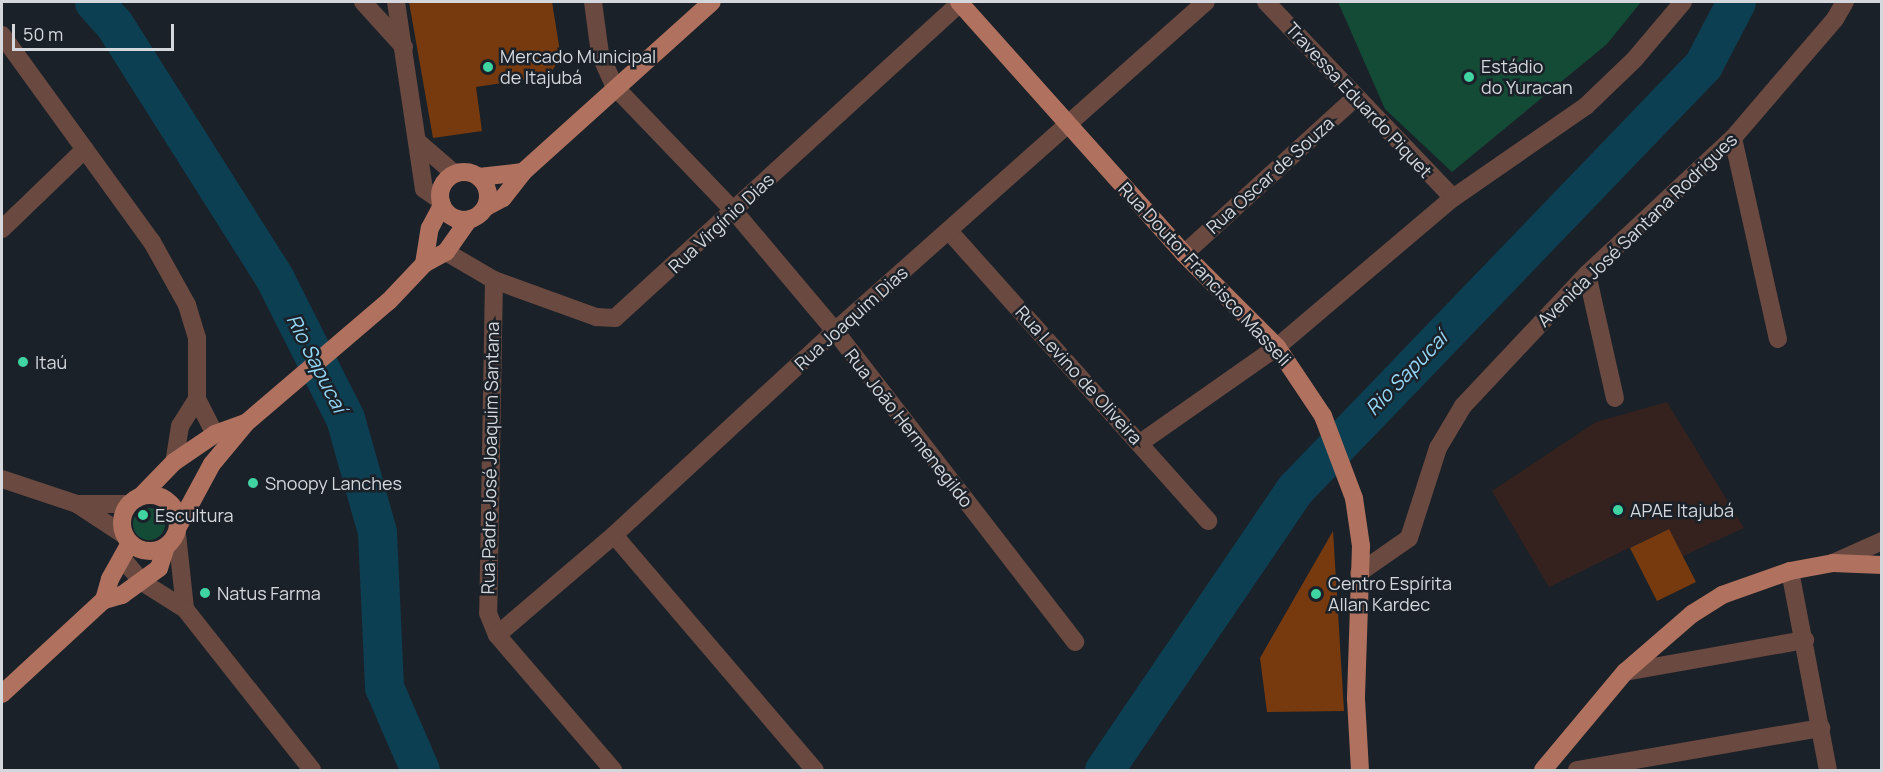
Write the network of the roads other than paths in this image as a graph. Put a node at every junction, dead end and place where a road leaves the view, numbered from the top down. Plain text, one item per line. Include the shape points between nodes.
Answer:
1 (363, 2) edge
2 (396, 2) edge
3 (593, 2) edge
4 (712, 2) edge
5 (960, 2) edge
6 (1206, 2) edge
7 (1266, 2) edge
8 (1683, 2) edge
9 (1845, 2) edge
10 (4, 42) edge
11 (405, 48) junction
12 (615, 87) junction
13 (1356, 97) junction
14 (1069, 125) junction
15 (1733, 138) junction
16 (418, 142) junction
17 (85, 150) junction
18 (523, 172) junction
19 (455, 174) junction
20 (479, 177) junction
21 (1452, 198) junction
22 (441, 203) junction
23 (486, 207) junction
24 (734, 211) junction
25 (468, 220) junction
26 (2, 229) edge
27 (949, 231) junction
28 (446, 252) junction
29 (1184, 254) junction
30 (424, 264) junction
31 (1587, 274) junction
32 (494, 280) junction
33 (835, 331) junction
34 (1778, 339) dead end
35 (1277, 347) junction
36 (1615, 398) dead end
37 (197, 399) junction
38 (248, 422) junction
39 (215, 434) junction
40 (1140, 443) junction
41 (174, 462) junction
42 (2, 479) edge
43 (135, 500) junction
44 (77, 504) junction
45 (1208, 521) dead end
46 (174, 535) junction
47 (614, 535) junction
48 (1881, 541) edge
49 (125, 546) junction
50 (1833, 563) junction
51 (1881, 565) edge
52 (1791, 572) junction
53 (1359, 573) junction
54 (142, 582) junction
55 (104, 600) junction
56 (185, 609) junction
57 (497, 635) junction
58 (1805, 640) junction
59 (1075, 642) dead end
60 (1626, 672) junction
61 (2, 694) edge
62 (1821, 728) junction
63 (312, 771) edge
64 (613, 771) edge
65 (815, 771) edge
66 (1360, 771) edge
67 (1544, 771) edge
68 (1577, 771) edge
69 (1828, 771) edge

1 - 11 street
2 - 11 street
3 - 12 street, Rua João Hermenegildo via 602,62
4 - 12 main road
5 - 14 main road, Rua Doutor Francisco Masseli
5 - 24 street, Rua Virgínio Dias
6 - 14 street, Rua Joaquim Dias
7 - 13 street, Travessa Eduardo Piquet
8 - 21 street via 1634,60 1586,106
9 - 15 street, Avenida José Santana Rodrigues via 1835,19
10 - 17 street
11 - 16 street
12 - 18 main road
12 - 24 street, Rua João Hermenegildo
13 - 21 street, Travessa Eduardo Piquet
13 - 29 street, Rua Oscar de Souza
14 - 27 street, Rua Joaquim Dias
14 - 29 main road, Rua Doutor Francisco Masseli
15 - 31 street, Avenida José Santana Rodrigues
15 - 34 street
16 - 19 street
16 - 22 street via 424,189
17 - 26 street
17 - 37 street via 152,242 187,305 197,338
18 - 20 main road
18 - 23 main road via 503,198
19 - 20 main road
19 - 22 main road via 443,185
20 - 23 main road via 488,190
21 - 35 street
22 - 25 main road via 447,214
22 - 30 main road via 430,228
23 - 25 main road
24 - 32 street, Rua Virgínio Dias via 615,318 596,317
24 - 33 street, Rua João Hermenegildo
25 - 28 main road
27 - 33 street, Rua Joaquim Dias
27 - 40 street, Rua Levino de Oliveira
28 - 30 main road
28 - 32 street, Rua Virgínio Dias
29 - 35 main road, Rua Doutor Francisco Masseli
30 - 38 main road via 389,301
31 - 36 street
31 - 53 street, Avenida José Santana Rodrigues via 1453,419 1438,448 1409,538
32 - 57 street, Rua Padre José Joaquim Santana via 485,594
33 - 47 street, Rua Joaquim Dias
33 - 59 street, Rua João Hermenegildo
35 - 40 street
35 - 53 main road, Rua Doutor Francisco Masseli via 1323,416 1343,463 1361,546
37 - 39 street
37 - 41 street via 180,426
38 - 39 main road
38 - 46 main road via 208,471
39 - 41 main road
40 - 45 street, Rua Levino de Oliveira
41 - 43 main road
42 - 44 street
43 - 44 street
43 - 46 main road via 163,498 172,504
43 - 49 main road via 122,518
44 - 49 street
46 - 49 main road via 146,551
46 - 54 main road via 163,563
46 - 56 street
47 - 57 street, Rua Joaquim Dias
47 - 65 street
48 - 50 street
49 - 54 street
49 - 55 main road
50 - 51 main road
50 - 52 main road
52 - 58 street
52 - 60 main road via 1722,595 1692,614
53 - 66 main road, Rua Doutor Francisco Masseli via 1356,699
54 - 55 main road via 122,595
54 - 56 street
55 - 61 main road
56 - 63 street
57 - 64 street, Rua Padre José Joaquim Santana
58 - 60 street
58 - 62 street
60 - 67 main road
62 - 68 street
62 - 69 street

